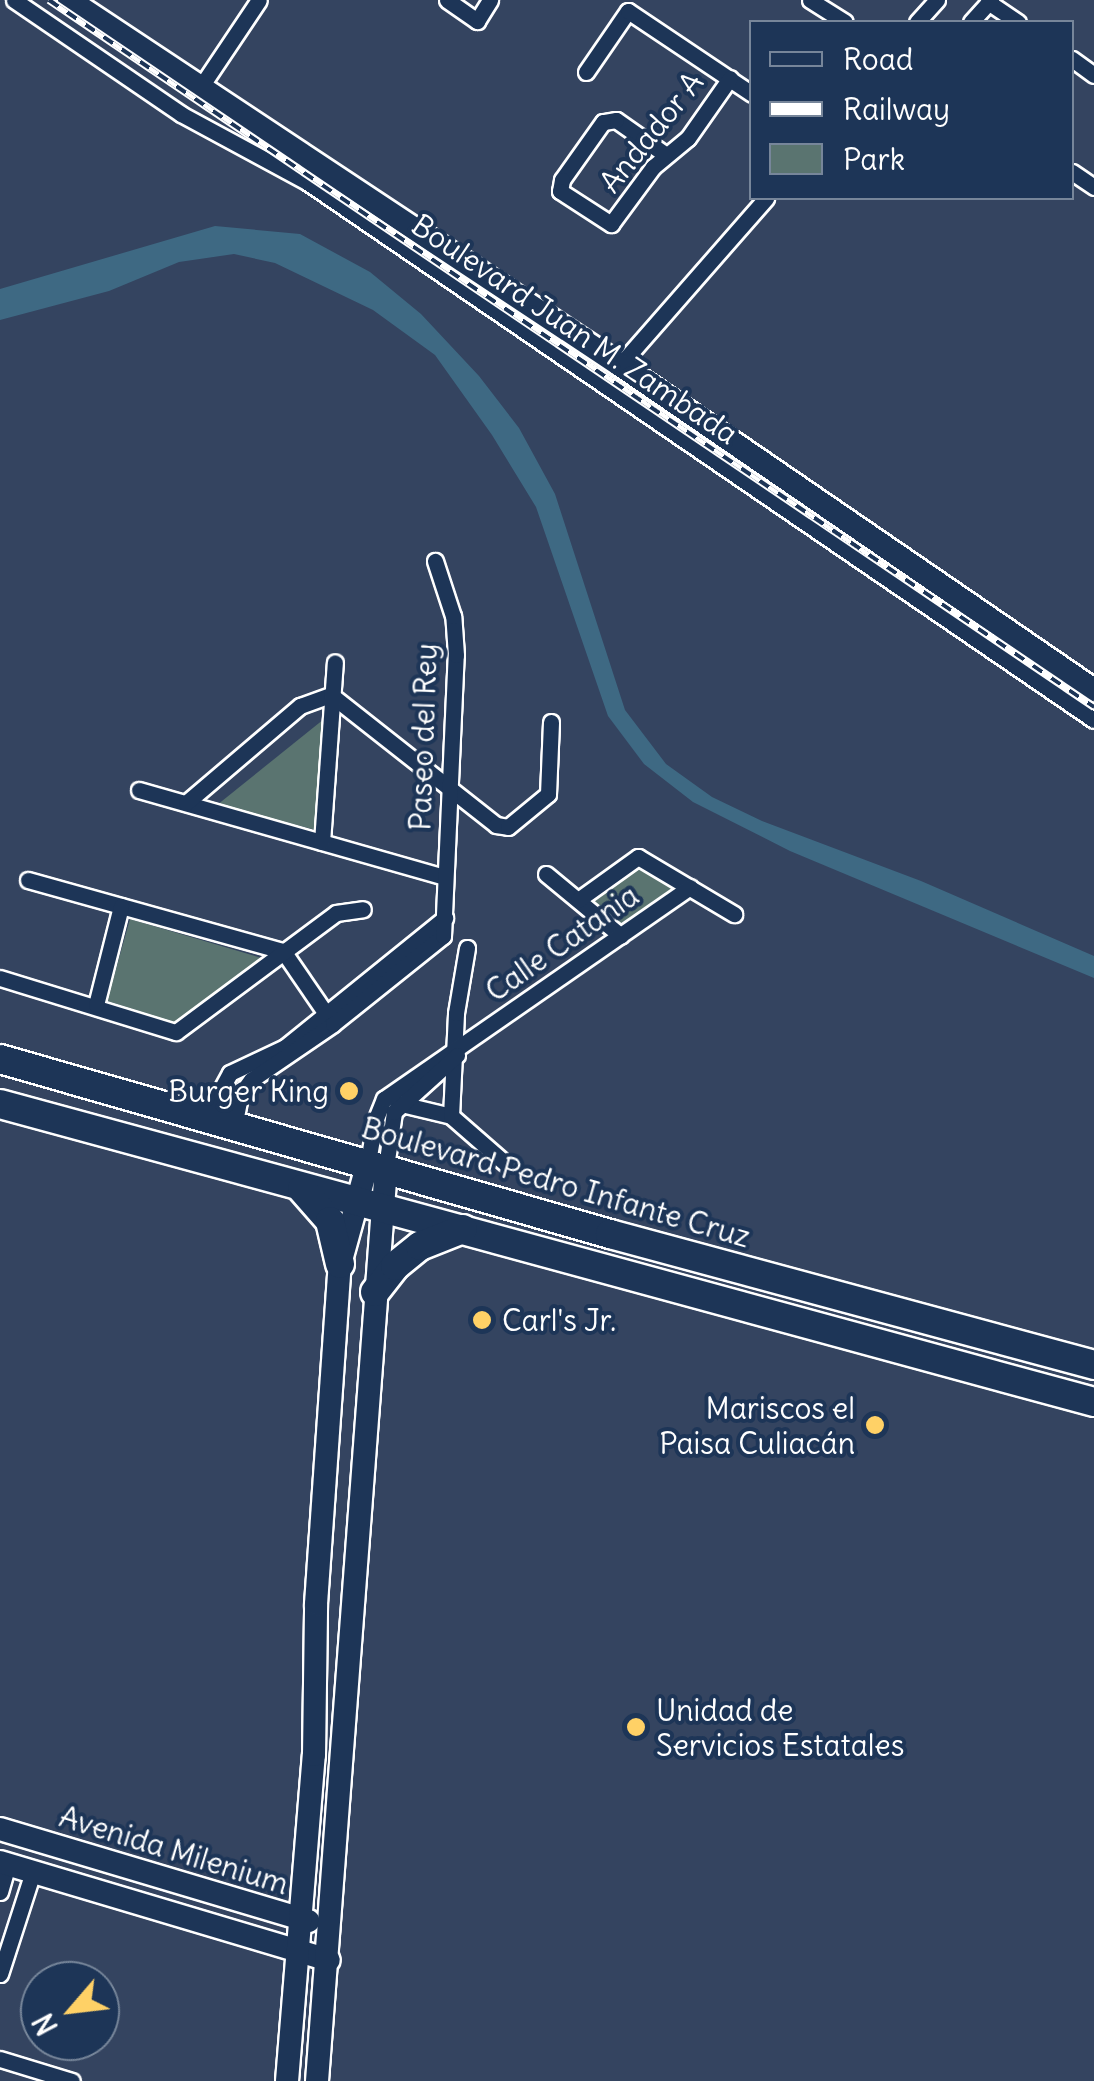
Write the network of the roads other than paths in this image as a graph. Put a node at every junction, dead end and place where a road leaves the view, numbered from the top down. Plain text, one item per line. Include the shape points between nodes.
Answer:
1 (14, 0) edge
2 (69, 0) edge
3 (448, 0) edge
4 (490, 0) edge
5 (810, 0) edge
6 (937, 0) edge
7 (256, 1) edge
8 (989, 1) edge
9 (841, 20) edge
10 (919, 20) edge
11 (973, 20) edge
12 (1015, 20) edge
13 (586, 72) dead end
14 (730, 78) junction
15 (202, 85) junction
16 (749, 92) edge
17 (666, 155) junction
18 (764, 200) edge
19 (620, 364) junction
20 (434, 561) dead end
21 (335, 662) dead end
22 (1094, 690) edge
23 (331, 695) junction
24 (1094, 720) edge
25 (551, 722) dead end
26 (139, 790) dead end
27 (450, 790) junction
28 (186, 804) junction
29 (322, 842) junction
30 (546, 874) dead end
31 (444, 877) junction
32 (28, 880) dead end
33 (690, 887) junction
34 (578, 900) junction
35 (120, 906) junction
36 (364, 909) dead end
37 (734, 914) dead end
38 (621, 936) junction
39 (466, 948) dead end
40 (283, 952) junction
41 (0, 978) edge
42 (96, 1005) junction
43 (330, 1019) junction
44 (458, 1050) junction
45 (0, 1059) edge
46 (384, 1099) junction
47 (0, 1104) edge
48 (400, 1104) junction
49 (451, 1116) junction
50 (205, 1119) junction
51 (234, 1127) junction
52 (377, 1164) junction
53 (506, 1164) dead end
54 (301, 1188) junction
55 (369, 1206) junction
56 (463, 1229) junction
57 (340, 1264) junction
58 (375, 1292) junction
59 (1094, 1365) edge
60 (1094, 1402) edge
61 (0, 1829) edge
62 (4, 1863) edge
63 (33, 1872) junction
64 (0, 1892) edge
65 (298, 1918) junction
66 (332, 1928) junction
67 (295, 1950) junction
68 (329, 1960) junction
69 (0, 1974) edge
70 (0, 2060) edge
71 (72, 2081) edge
72 (287, 2081) edge
73 (318, 2081) edge

1 - 24 street, Boulevard Juan M. Zambada via 192,121 307,182
2 - 15 street, Boulevard Juan M. Zambada
3 - 4 street via 477,21
5 - 9 street
6 - 10 street
7 - 15 street
8 - 11 street
8 - 12 street
13 - 14 street via 622,16 634,13
14 - 16 street
14 - 17 street, Andador A via 688,138
15 - 19 street, Boulevard Juan M. Zambada
17 - 17 street, Andador A via 616,120 602,122 560,190 606,224
18 - 19 street
19 - 22 street, Boulevard Juan M. Zambada
20 - 27 street, Paseo del Rey via 456,634
21 - 23 street
23 - 27 street
23 - 28 street via 300,706
23 - 29 street
25 - 27 street via 548,794 512,825 496,826
26 - 28 street
27 - 31 street, Paseo del Rey
28 - 29 street
29 - 31 street
30 - 34 street
31 - 43 street, Paseo del Rey via 445,918
32 - 35 street
33 - 34 street via 634,857
33 - 37 street
33 - 38 street, Calle Catania
34 - 38 street
35 - 40 street
35 - 42 street
36 - 40 street via 336,913
38 - 44 street, Calle Catania
39 - 44 street
40 - 42 street via 176,1032
40 - 43 street
41 - 42 street
43 - 50 street, Paseo del Rey via 230,1074
43 - 51 street, Paseo del Rey via 245,1087
44 - 46 street
44 - 48 street
44 - 49 street
45 - 50 highway, Boulevard Pedro Infante Cruz
46 - 48 street
46 - 52 street via 374,1121
47 - 54 highway
48 - 49 street
48 - 52 street
49 - 53 street
50 - 51 highway, Boulevard Pedro Infante Cruz
51 - 52 highway, Boulevard Pedro Infante Cruz
52 - 55 street
52 - 59 highway, Boulevard Pedro Infante Cruz
54 - 55 highway
54 - 57 highway via 330,1221
55 - 56 highway
55 - 57 street
55 - 58 street
56 - 58 highway via 420,1246
56 - 60 highway
57 - 65 street
58 - 66 street
61 - 65 street, Avenida Milenium
62 - 63 street, Avenida Milenium
62 - 64 street
63 - 67 street, Avenida Milenium
63 - 69 street
65 - 66 street, Avenida Milenium
65 - 67 street
66 - 68 street
67 - 68 street, Avenida Milenium
67 - 72 street
68 - 73 street
70 - 71 street

